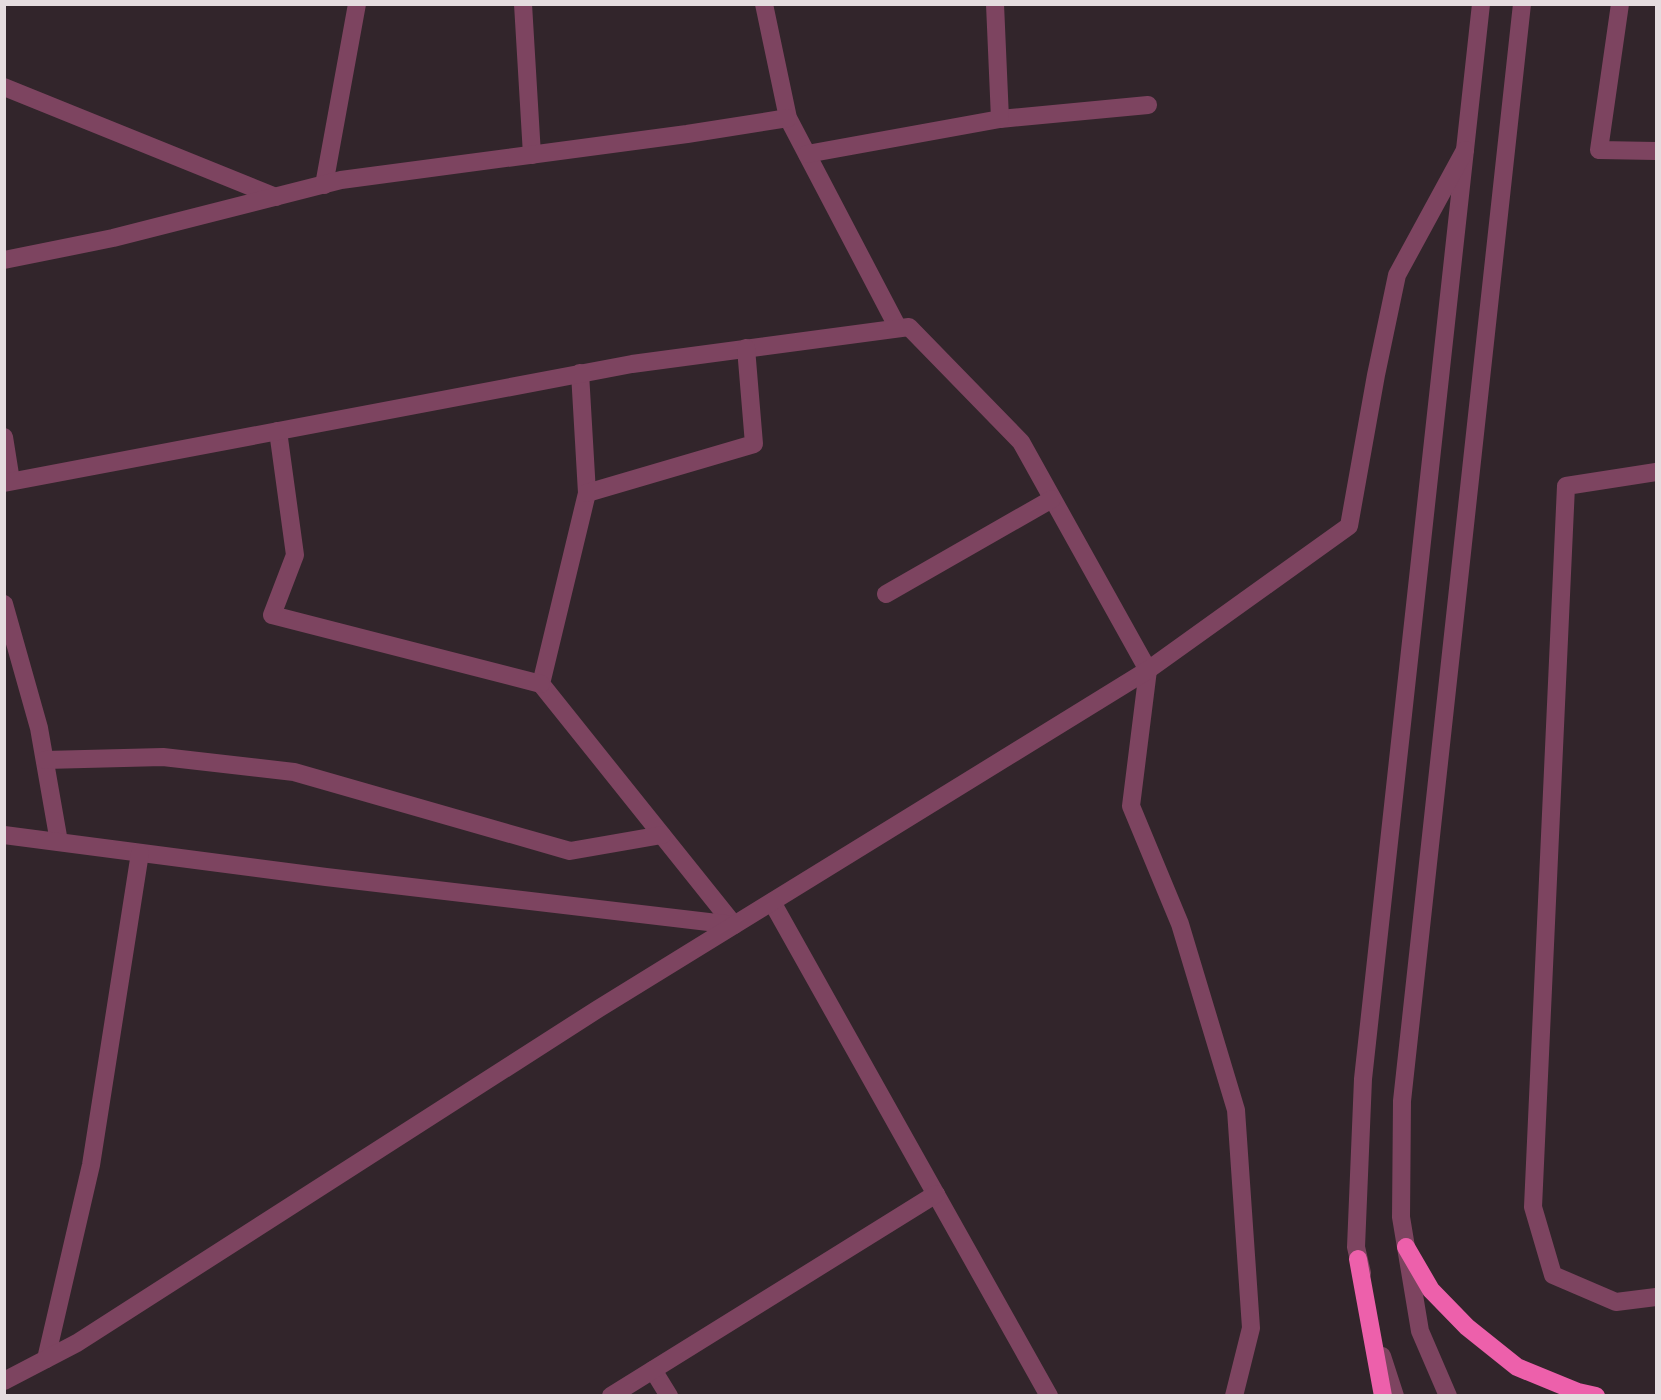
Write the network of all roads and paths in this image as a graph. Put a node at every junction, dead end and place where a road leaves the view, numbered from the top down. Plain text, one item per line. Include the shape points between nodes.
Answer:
1 (357, 4) edge
2 (523, 4) edge
3 (764, 4) edge
4 (994, 4) edge
5 (1480, 4) edge
6 (1522, 4) edge
7 (1620, 4) edge
8 (4, 87) edge
9 (1148, 105) dead end
10 (788, 118) junction
11 (1000, 119) junction
12 (1465, 150) junction
13 (1656, 151) edge
14 (807, 154) junction
15 (532, 155) junction
16 (324, 185) junction
17 (276, 197) junction
18 (4, 260) edge
19 (898, 328) junction
20 (746, 348) junction
21 (580, 374) junction
22 (278, 431) junction
23 (4, 437) edge
24 (1656, 472) edge
25 (8, 482) edge
26 (587, 493) junction
27 (1052, 499) junction
28 (886, 594) dead end
29 (4, 604) edge
30 (1148, 670) junction
31 (542, 684) junction
32 (45, 760) junction
33 (4, 835) edge
34 (662, 835) junction
35 (59, 842) junction
36 (140, 853) junction
37 (771, 902) junction
38 (734, 925) junction
39 (936, 1194) junction
40 (1406, 1247) junction
41 (1358, 1259) junction
42 (1656, 1297) edge
43 (46, 1359) junction
44 (653, 1370) junction
45 (4, 1381) edge
46 (611, 1395) edge
47 (669, 1395) edge
48 (1049, 1395) edge
49 (1234, 1395) edge
50 (1383, 1395) edge
51 (1395, 1395) edge
52 (1448, 1395) edge
53 (1596, 1395) edge

1 - 16 street
2 - 15 street
3 - 10 street
4 - 11 street
5 - 12 street
6 - 40 street via 1402,1101 1401,1217
7 - 13 street via 1599,150
8 - 17 street
9 - 11 street
10 - 14 street
10 - 15 street
11 - 14 street
12 - 30 street via 1397,275 1349,526
12 - 41 street via 1363,1079
14 - 19 street
15 - 16 street
16 - 17 street
17 - 18 street via 113,238
19 - 20 street
19 - 27 street via 909,327 1021,442
20 - 21 street
20 - 26 street via 754,444
21 - 22 street
21 - 26 street
22 - 25 street
22 - 31 street via 295,555 272,615
23 - 25 street
24 - 42 street via 1566,486 1533,1207 1553,1275 1616,1302
26 - 31 street
27 - 28 street
27 - 30 street
29 - 32 street
30 - 37 street
30 - 49 street via 1131,806 1180,924 1236,1110 1251,1328
31 - 34 street
32 - 34 street via 163,757 294,772 570,851
32 - 35 street
33 - 35 street
34 - 38 street
35 - 36 street
36 - 38 street
36 - 43 street via 91,1165
37 - 38 street
37 - 39 street
38 - 43 street via 77,1343
39 - 44 street
39 - 48 street
40 - 52 street via 1420,1331
40 - 53 highway via 1431,1290 1467,1327 1517,1367 1578,1392
41 - 50 highway
41 - 51 street
43 - 45 street
44 - 46 street
44 - 47 street

